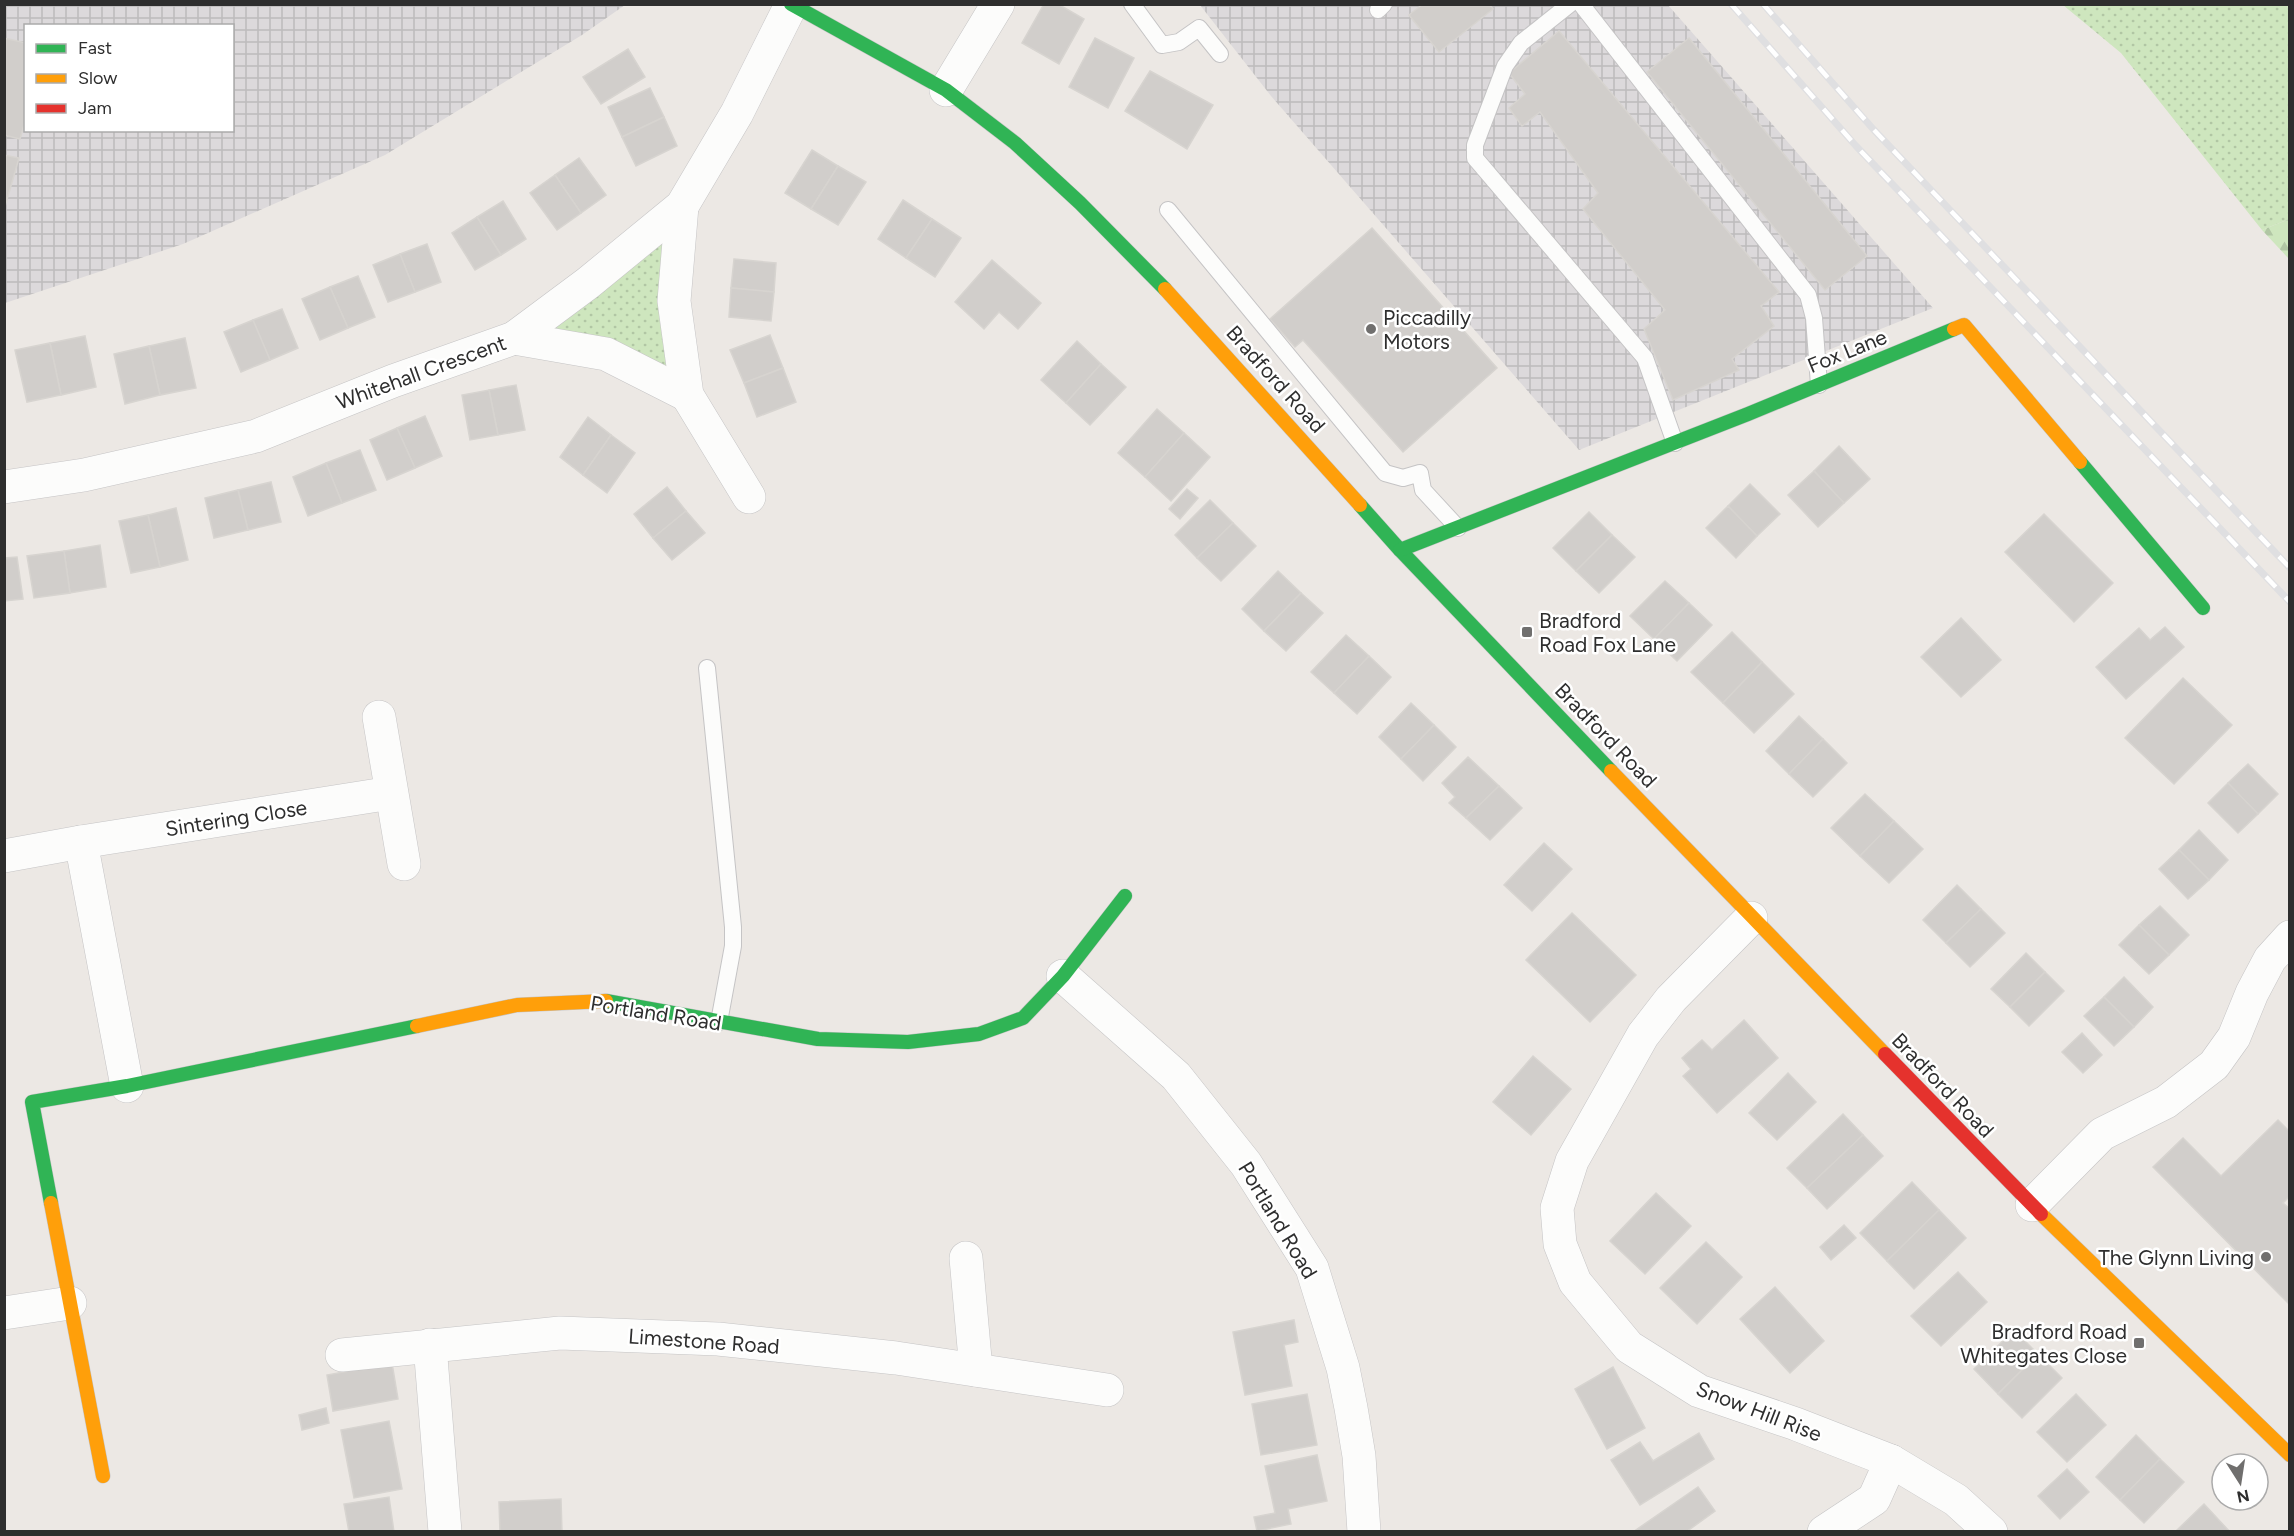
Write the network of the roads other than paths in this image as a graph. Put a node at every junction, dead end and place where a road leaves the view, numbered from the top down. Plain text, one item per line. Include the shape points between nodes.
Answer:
1 (998, 4) edge
2 (1132, 4) edge
3 (1570, 4) edge
4 (1581, 4) edge
5 (791, 5) edge
6 (1220, 54) dead end
7 (946, 90) junction
8 (682, 206) junction
9 (1168, 210) dead end
10 (514, 338) junction
11 (1819, 385) junction
12 (687, 395) junction
13 (1675, 443) junction
14 (4, 487) edge
15 (749, 496) dead end
16 (1458, 528) junction
17 (1400, 550) junction
18 (2203, 608) dead end
19 (707, 668) dead end
20 (379, 717) dead end
21 (391, 793) junction
22 (81, 843) junction
23 (4, 856) edge
24 (404, 864) dead end
25 (1125, 896) dead end
26 (1751, 918) junction
27 (2289, 937) edge
28 (1063, 976) junction
29 (719, 1022) junction
30 (127, 1086) junction
31 (2032, 1205) junction
32 (966, 1258) dead end
33 (70, 1303) junction
34 (4, 1313) edge
35 (430, 1345) junction
36 (342, 1355) dead end
37 (976, 1370) junction
38 (1107, 1390) dead end
39 (2289, 1455) edge
40 (1891, 1461) junction
41 (103, 1476) dead end
42 (445, 1532) edge
43 (1364, 1532) edge
44 (1824, 1532) edge
45 (1991, 1532) edge

1 - 7 street
2 - 6 lane via 1162,45 1179,42 1199,28
3 - 13 lane via 1521,44 1505,66 1475,145 1475,158 1645,358
4 - 11 lane via 1808,295 1814,318
5 - 7 street, Bradford Road
5 - 8 street, Whitehall Crescent via 737,113
7 - 17 street, Bradford Road via 1015,144 1080,203 1163,287
8 - 10 street, Whitehall Crescent
8 - 12 street via 674,301
9 - 16 lane via 1385,473 1403,478 1420,473 1423,490
10 - 12 street via 606,354
10 - 14 street, Whitehall Crescent via 256,435 84,475
11 - 13 street, Fox Lane
11 - 18 street, Fox Lane via 1965,325
12 - 15 street
13 - 16 street, Fox Lane
16 - 17 street, Fox Lane
17 - 26 street, Bradford Road
19 - 29 lane via 733,927
20 - 21 street
21 - 22 street, Sintering Close
21 - 24 street
22 - 23 street, Sintering Close
22 - 30 street
25 - 28 street, Portland Road
26 - 31 street, Bradford Road
26 - 40 street, Snow Hill Rise via 1671,999 1642,1035 1572,1161 1557,1208 1560,1244 1575,1282 1629,1347 1699,1391
27 - 31 street via 2270,958 2234,1037 2214,1065 2166,1102 2102,1134
28 - 29 street, Portland Road via 1023,1018 979,1034 908,1042 818,1039
28 - 43 street, Portland Road via 1176,1076 1246,1164 1312,1268 1343,1368 1351,1408
29 - 30 street, Portland Road via 600,1000 517,1005
30 - 33 street, Portland Road via 33,1102
31 - 39 street, Bradford Road
32 - 37 street
33 - 34 street
33 - 41 street
35 - 36 street, Limestone Road
35 - 37 street, Limestone Road via 560,1333 718,1339
35 - 42 street
37 - 38 street, Limestone Road
40 - 44 street via 1874,1498
40 - 45 street, Snow Hill Rise via 1956,1500

